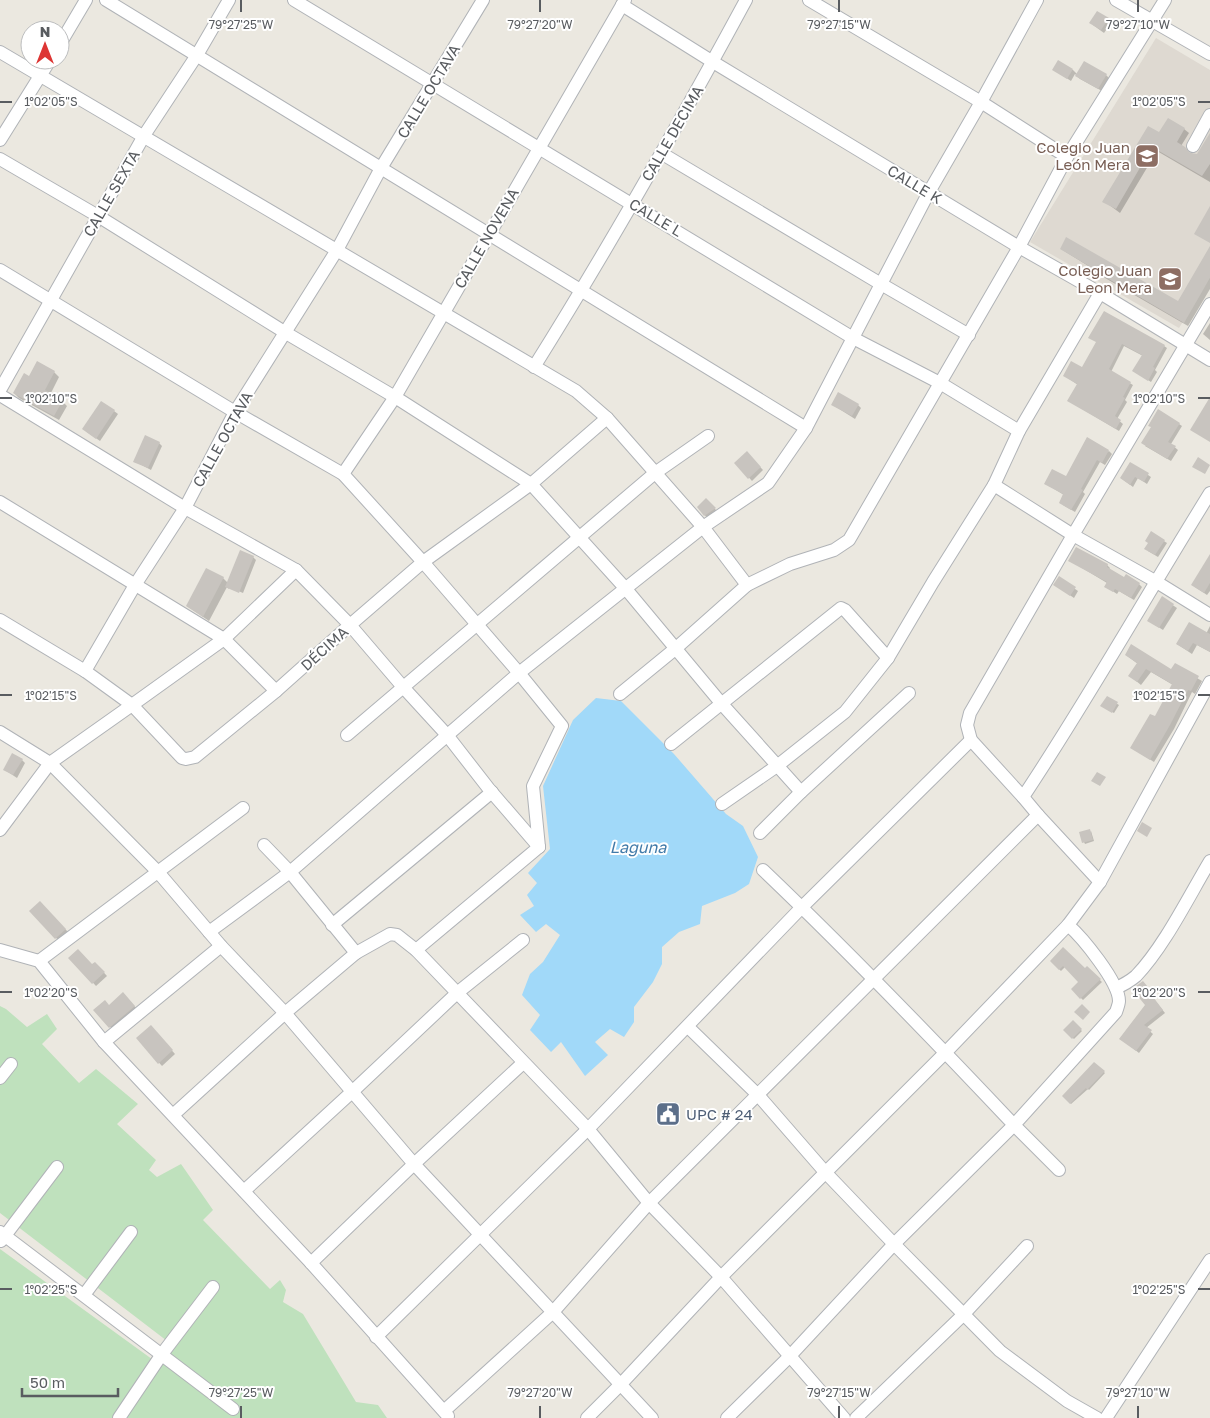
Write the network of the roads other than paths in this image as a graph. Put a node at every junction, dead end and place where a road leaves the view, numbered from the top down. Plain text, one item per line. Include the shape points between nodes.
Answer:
1 (86, 0) edge
2 (106, 0) edge
3 (229, 0) edge
4 (294, 0) edge
5 (483, 0) edge
6 (746, 0) edge
7 (809, 0) edge
8 (1037, 0) edge
9 (1116, 0) edge
10 (1165, 0) edge
11 (624, 2) edge
12 (1152, 22) junction
13 (70, 27) edge
14 (0, 52) edge
15 (1210, 54) edge
16 (197, 55) junction
17 (713, 62) junction
18 (44, 70) edge
19 (41, 76) junction
20 (433, 83) junction
21 (981, 102) junction
22 (1210, 115) edge
23 (144, 136) junction
24 (0, 140) edge
25 (1193, 146) dead end
26 (539, 147) junction
27 (661, 153) junction
28 (1067, 157) junction
29 (0, 159) edge
30 (381, 168) junction
31 (929, 192) junction
32 (632, 203) junction
33 (98, 216) junction
34 (489, 234) junction
35 (1019, 247) junction
36 (336, 250) junction
37 (0, 270) edge
38 (881, 284) junction
39 (582, 291) junction
40 (1100, 293) junction
41 (51, 300) junction
42 (1210, 304) edge
43 (443, 312) junction
44 (286, 333) junction
45 (969, 334) junction
46 (854, 338) junction
47 (1185, 346) junction
48 (1210, 360) edge
49 (534, 367) junction
50 (940, 383) junction
51 (0, 390) edge
52 (0, 394) edge
53 (395, 396) junction
54 (235, 412) junction
55 (607, 418) junction
56 (806, 428) junction
57 (1019, 431) junction
58 (708, 436) dead end
59 (655, 473) junction
60 (343, 474) junction
61 (531, 484) junction
62 (994, 486) junction
63 (1210, 493) edge
64 (0, 502) edge
65 (185, 508) junction
66 (703, 527) junction
67 (1073, 535) junction
68 (579, 536) junction
69 (423, 562) junction
70 (296, 570) junction
71 (1155, 581) junction
72 (135, 585) junction
73 (747, 585) junction
74 (626, 589) junction
75 (1210, 615) edge
76 (0, 620) edge
77 (350, 625) junction
78 (476, 625) junction
79 (224, 639) junction
80 (675, 649) junction
81 (888, 658) junction
82 (85, 671) junction
83 (519, 673) junction
84 (1210, 682) edge
85 (403, 687) junction
86 (276, 691) junction
87 (909, 693) dead end
88 (620, 694) dead end
89 (721, 703) junction
90 (132, 705) junction
91 (0, 732) edge
92 (347, 735) dead end
93 (447, 735) junction
94 (971, 740) junction
95 (671, 744) dead end
96 (50, 763) junction
97 (777, 766) junction
98 (492, 792) junction
99 (801, 792) junction
100 (1023, 797) junction
101 (722, 804) dead end
102 (243, 808) dead end
103 (1038, 815) junction
104 (0, 830) edge
105 (760, 833) dead end
106 (264, 845) dead end
107 (539, 847) junction
108 (1210, 861) edge
109 (763, 870) dead end
110 (158, 872) junction
111 (290, 872) junction
112 (1100, 882) junction
113 (802, 907) junction
114 (1068, 925) junction
115 (332, 926) junction
116 (209, 932) junction
117 (523, 940) dead end
118 (221, 946) junction
119 (0, 950) edge
120 (416, 950) junction
121 (356, 953) junction
122 (39, 961) junction
123 (873, 979) junction
124 (1116, 988) junction
125 (457, 994) junction
126 (285, 1013) junction
127 (688, 1027) junction
128 (104, 1042) junction
129 (946, 1052) junction
130 (523, 1063) junction
131 (11, 1064) dead end
132 (0, 1078) edge
133 (353, 1091) junction
134 (758, 1095) junction
135 (172, 1115) junction
136 (1014, 1124) junction
137 (588, 1129) junction
138 (414, 1164) junction
139 (57, 1167) dead end
140 (1059, 1170) dead end
141 (826, 1172) junction
142 (244, 1191) junction
143 (649, 1203) junction
144 (131, 1232) dead end
145 (481, 1235) junction
146 (2, 1237) edge
147 (894, 1244) junction
148 (1027, 1246) dead end
149 (1210, 1260) edge
150 (311, 1264) junction
151 (721, 1277) junction
152 (213, 1287) dead end
153 (84, 1295) junction
154 (553, 1312) junction
155 (963, 1315) junction
156 (376, 1337) junction
157 (162, 1354) junction
158 (789, 1357) junction
159 (621, 1384) junction
160 (233, 1409) dead end
161 (447, 1415) edge
162 (119, 1418) edge
163 (587, 1418) edge
164 (652, 1418) edge
165 (727, 1418) edge
166 (844, 1418) edge
167 (856, 1418) edge
168 (1096, 1418) edge
169 (1106, 1418) edge

1 - 13 street
2 - 16 street
3 - 16 street, CALLE SEXTA
4 - 20 street, CALLE L
5 - 20 street, CALLE OCTAVA
6 - 17 street, CALLE DECIMA
7 - 21 street
8 - 21 street
9 - 12 street
10 - 12 street
11 - 17 street, CALLE K
11 - 26 street, CALLE NOVENA
12 - 15 street
12 - 28 street
14 - 19 street
16 - 23 street, CALLE SEXTA
16 - 30 street
17 - 27 street, CALLE DECIMA
17 - 31 street, CALLE K
18 - 19 street
19 - 23 street
19 - 24 street
20 - 26 street, CALLE L
20 - 30 street, CALLE OCTAVA
21 - 28 street
21 - 31 street
22 - 25 street
23 - 33 street, CALLE SEXTA
23 - 36 street
26 - 32 street, CALLE L
26 - 34 street, CALLE NOVENA
27 - 32 street, CALLE DECIMA
27 - 38 street
28 - 35 street
29 - 33 street
30 - 34 street
30 - 36 street, CALLE OCTAVA
31 - 35 street, CALLE K
31 - 38 street
32 - 39 street, CALLE DECIMA
32 - 46 street, CALLE L
33 - 41 street, CALLE SEXTA
33 - 44 street
34 - 39 street
34 - 43 street, CALLE NOVENA
35 - 40 street, CALLE K
35 - 45 street
36 - 43 street
36 - 44 street, CALLE OCTAVA
37 - 41 street
38 - 45 street
38 - 46 street
39 - 49 street, CALLE DECIMA
39 - 56 street
40 - 47 street, CALLE K
40 - 57 street
41 - 51 street, CALLE SEXTA
41 - 54 street
42 - 47 street
43 - 49 street
43 - 53 street, CALLE NOVENA
44 - 53 street
44 - 54 street, CALLE OCTAVA
45 - 50 street
46 - 50 street, CALLE L
46 - 56 street
47 - 48 street, CALLE K
47 - 67 street
49 - 55 street via 576,391
50 - 57 street, CALLE L
50 - 73 street via 849,540 834,550 790,564
52 - 65 street
53 - 60 street, CALLE NOVENA
53 - 61 street
54 - 60 street
54 - 65 street, CALLE OCTAVA
55 - 59 street
55 - 61 street, DÉCIMA
56 - 66 street via 768,483
57 - 62 street
58 - 59 street
59 - 66 street
59 - 68 street
60 - 69 street
61 - 68 street
61 - 69 street, DÉCIMA
62 - 67 street
62 - 81 street
63 - 71 street
64 - 72 street
65 - 70 street
65 - 72 street, CALLE OCTAVA
66 - 73 street
66 - 74 street
67 - 71 street
67 - 94 street via 970,713
68 - 74 street
68 - 78 street
69 - 77 street, DÉCIMA
69 - 78 street
70 - 77 street
70 - 79 street
71 - 75 street
71 - 100 street
72 - 79 street
72 - 82 street, CALLE OCTAVA
73 - 80 street
74 - 80 street
74 - 83 street
76 - 82 street
77 - 85 street
77 - 86 street, DÉCIMA
78 - 83 street
78 - 85 street
79 - 86 street
79 - 90 street
80 - 88 street
80 - 89 street
81 - 89 street via 841,608
81 - 97 street via 845,712
82 - 90 street
83 - 93 street
83 - 107 street via 562,726 533,786
84 - 112 street
85 - 92 street
85 - 93 street
86 - 90 street, DÉCIMA via 195,757 186,759
87 - 99 street
89 - 95 street
89 - 97 street
90 - 96 street
91 - 96 street
93 - 98 street
93 - 111 street
94 - 100 street
94 - 113 street
96 - 104 street
96 - 110 street
97 - 99 street
97 - 101 street
98 - 107 street
98 - 115 street
99 - 105 street
100 - 103 street
102 - 110 street
103 - 112 street
103 - 123 street
106 - 111 street
107 - 120 street
108 - 124 street via 1147,962 1126,984
109 - 113 street
110 - 116 street
110 - 122 street
111 - 115 street
111 - 116 street
112 - 114 street
113 - 123 street
113 - 127 street
114 - 124 street via 1079,934
114 - 129 street
115 - 121 street
116 - 118 street
117 - 125 street
118 - 126 street
118 - 128 street
119 - 122 street
120 - 121 street via 397,935 390,934
120 - 125 street
121 - 126 street
122 - 128 street
123 - 129 street
123 - 134 street
124 - 136 street via 1119,1001 1116,1012
125 - 130 street
125 - 133 street
126 - 133 street
126 - 135 street
127 - 134 street
127 - 137 street
128 - 135 street
129 - 136 street
129 - 141 street
130 - 137 street
130 - 138 street
131 - 132 street
133 - 138 street
133 - 142 street
134 - 141 street
134 - 143 street
135 - 142 street
136 - 140 street
136 - 147 street
137 - 143 street
137 - 145 street
138 - 145 street
138 - 150 street
139 - 146 street
141 - 147 street
141 - 151 street
142 - 150 street
143 - 151 street
143 - 154 street
144 - 153 street
145 - 154 street
145 - 156 street
146 - 153 street
147 - 155 street
147 - 158 street
148 - 155 street
149 - 169 street
150 - 156 street
151 - 158 street
151 - 159 street
152 - 157 street
153 - 157 street
154 - 159 street
154 - 161 street
155 - 167 street
155 - 168 street via 1000,1351 1067,1401
156 - 161 street
157 - 160 street
157 - 162 street
158 - 165 street
158 - 166 street
159 - 163 street
159 - 164 street

